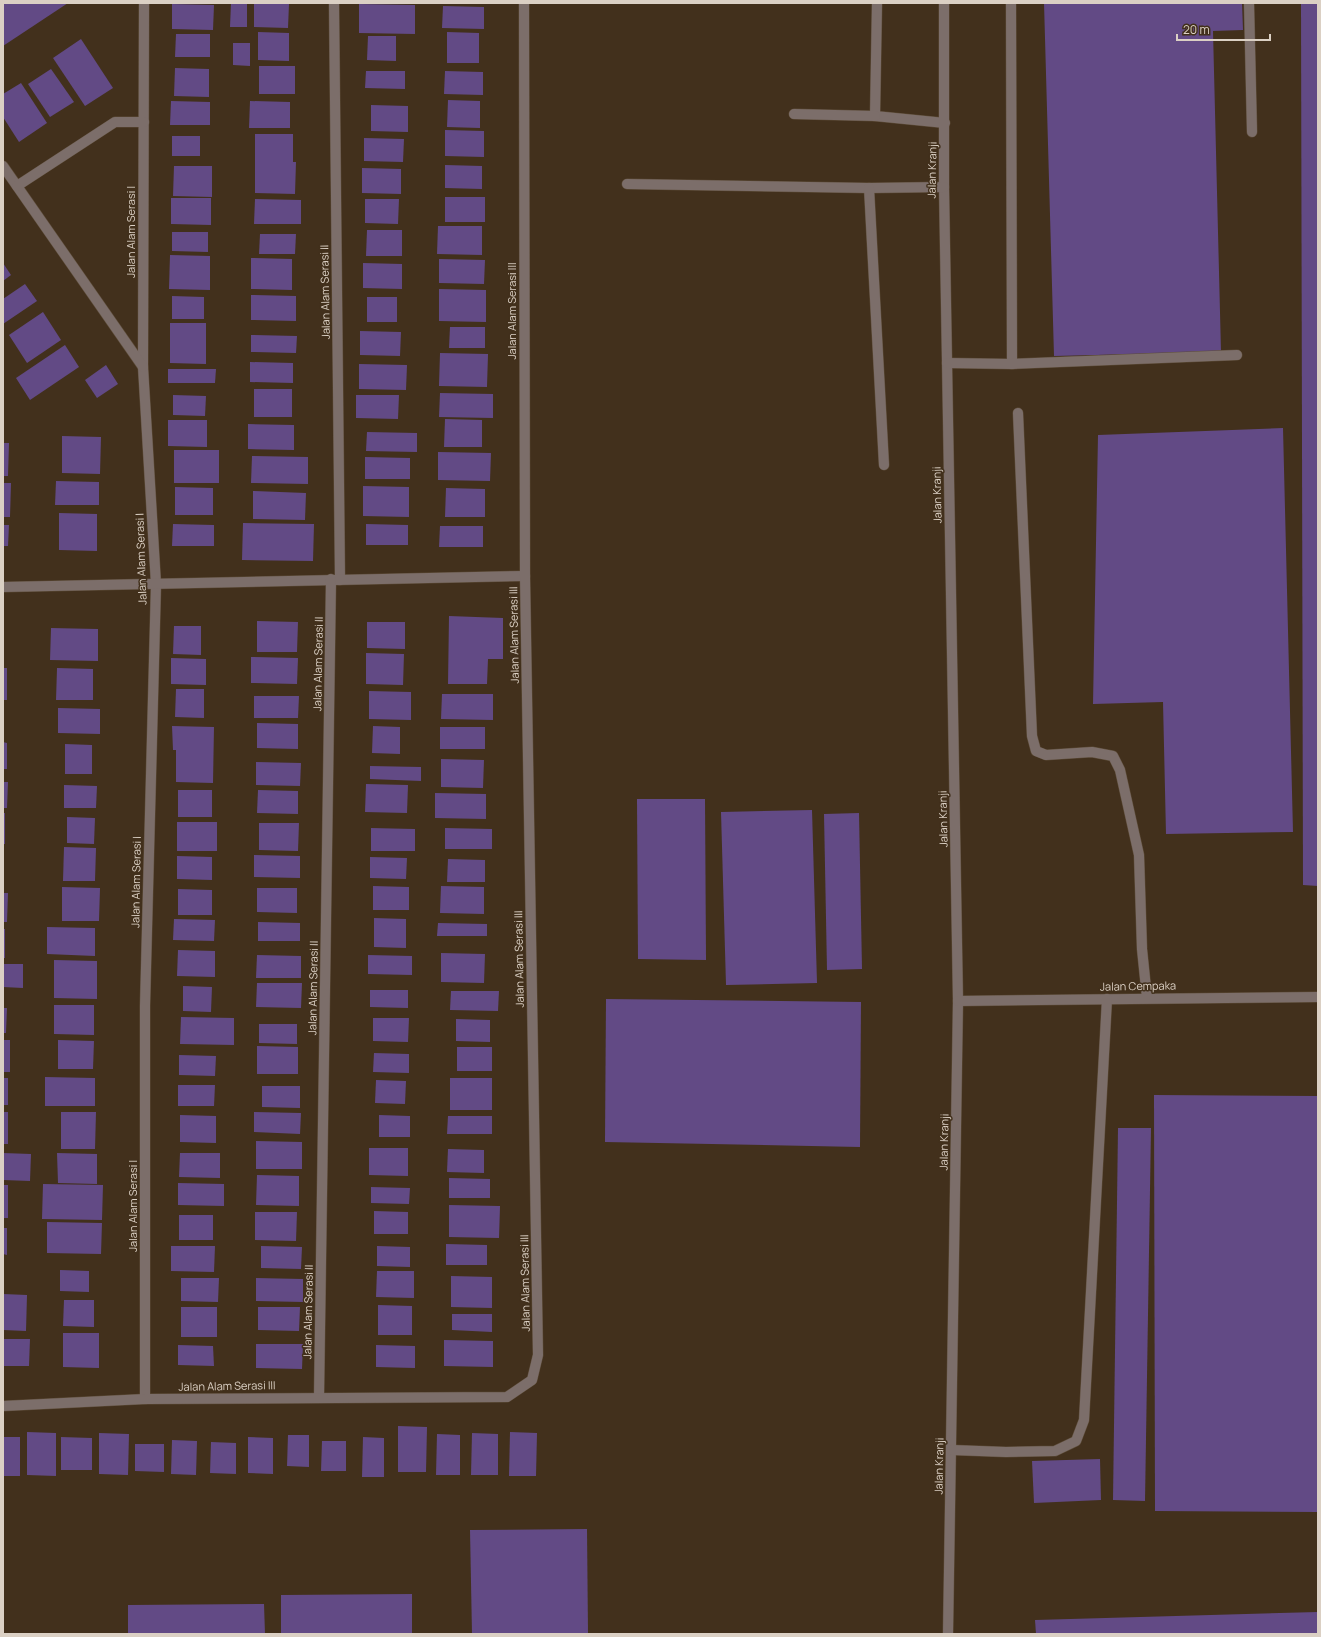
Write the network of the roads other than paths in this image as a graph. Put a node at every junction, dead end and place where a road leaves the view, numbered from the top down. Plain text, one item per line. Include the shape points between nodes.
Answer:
1 (144, 3) edge
2 (334, 3) edge
3 (524, 3) edge
4 (877, 3) edge
5 (944, 3) edge
6 (1011, 3) edge
7 (1249, 3) edge
8 (794, 114) dead end
9 (875, 116) junction
10 (144, 122) junction
11 (945, 123) junction
12 (1252, 132) dead end
13 (3, 166) edge
14 (627, 184) dead end
15 (17, 186) junction
16 (944, 187) junction
17 (869, 188) junction
18 (1237, 356) dead end
19 (946, 363) junction
20 (1012, 364) junction
21 (143, 367) junction
22 (1018, 413) dead end
23 (884, 465) dead end
24 (524, 576) junction
25 (336, 580) junction
26 (156, 584) junction
27 (3, 587) edge
28 (1318, 997) edge
29 (1147, 998) junction
30 (1107, 999) junction
31 (958, 1001) junction
32 (319, 1397) junction
33 (145, 1398) junction
34 (3, 1406) edge
35 (952, 1450) junction
36 (948, 1634) edge

1 - 10 street, Jalan Alam Serasi I
2 - 25 street, Jalan Alam Serasi II
3 - 24 street, Jalan Alam Serasi III
4 - 9 street
5 - 11 street, Jalan Kranji
6 - 20 street
7 - 12 street
8 - 9 street
9 - 11 street
10 - 15 street via 115,122
10 - 21 street, Jalan Alam Serasi I
11 - 16 street, Jalan Kranji
13 - 15 street
14 - 17 street
15 - 21 street
16 - 17 street
16 - 19 street, Jalan Kranji
17 - 23 street
18 - 20 street
19 - 20 street
19 - 31 street, Jalan Kranji
21 - 26 street, Jalan Alam Serasi I
22 - 29 street via 1032,736 1036,751 1046,755 1092,752 1113,756 1120,770 1139,855 1142,949
24 - 25 street
24 - 32 street, Jalan Alam Serasi III via 538,1355 532,1380 507,1397
25 - 26 street
25 - 32 street, Jalan Alam Serasi II
26 - 27 street
26 - 33 street, Jalan Alam Serasi I via 145,1006
28 - 29 street, Jalan Cempaka
29 - 30 street, Jalan Cempaka
30 - 31 street, Jalan Cempaka
30 - 35 street via 1084,1420 1076,1441 1055,1451
31 - 35 street, Jalan Kranji
32 - 33 street, Jalan Alam Serasi III
33 - 34 street, Jalan Alam Serasi III
35 - 36 street, Jalan Kranji

